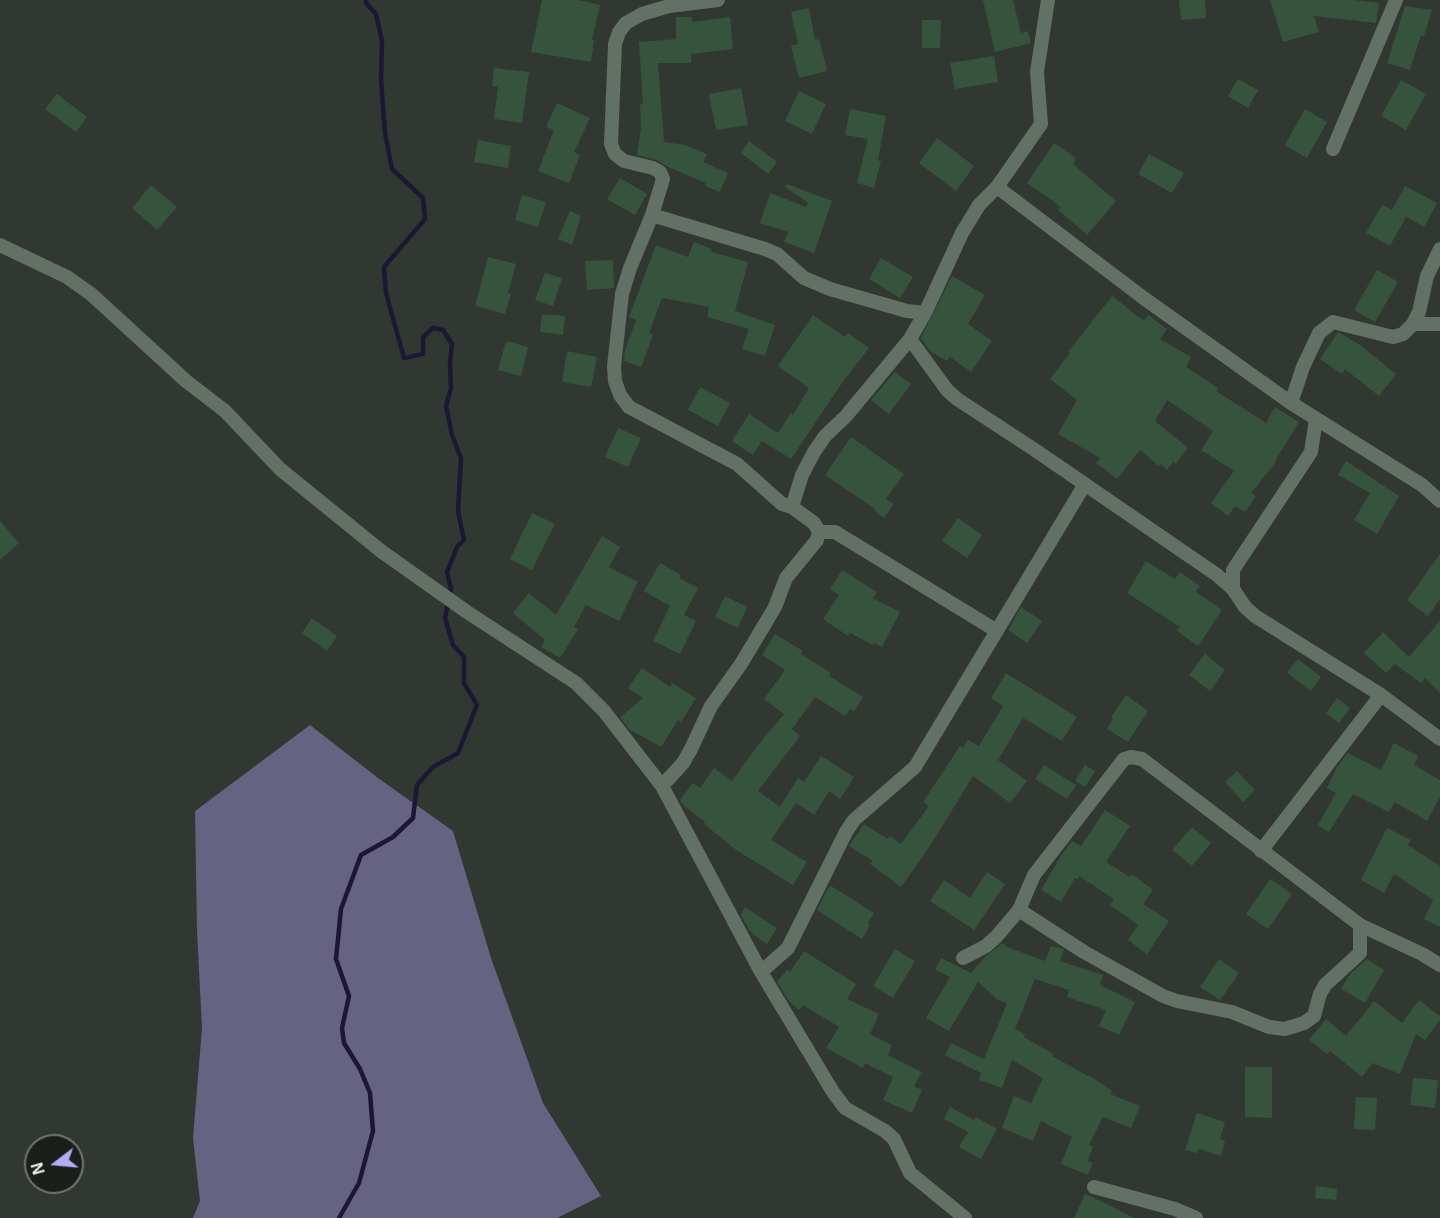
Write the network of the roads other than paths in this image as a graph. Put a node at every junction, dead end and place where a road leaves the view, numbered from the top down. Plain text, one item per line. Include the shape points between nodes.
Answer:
1 (718, 0) edge
2 (1048, 0) edge
3 (1396, 0) edge
4 (1333, 149) dead end
5 (997, 187) junction
6 (652, 215) junction
7 (0, 245) edge
8 (1440, 249) edge
9 (925, 313) junction
10 (1413, 324) junction
11 (1440, 324) edge
12 (910, 339) junction
13 (1291, 403) junction
14 (1316, 419) junction
15 (1085, 484) junction
16 (1440, 501) edge
17 (792, 507) junction
18 (819, 532) junction
19 (1233, 570) junction
20 (1217, 575) junction
21 (1233, 589) junction
22 (997, 631) junction
23 (1381, 695) junction
24 (1440, 739) edge
25 (662, 786) junction
26 (1261, 851) junction
27 (1018, 910) junction
28 (1360, 925) junction
29 (963, 958) dead end
30 (1440, 965) edge
31 (760, 972) junction
32 (1094, 1187) dead end
33 (966, 1218) edge
34 (1196, 1218) edge

1 - 6 street via 655,9 626,23 615,44 611,144 624,161 660,172 663,179
2 - 5 street via 1037,72 1041,124
3 - 4 street
5 - 9 street via 979,205 962,233
5 - 13 street
6 - 9 street via 765,249 777,254 804,278 830,289
6 - 17 street via 622,294 614,366 620,395 629,407 737,464 782,504
7 - 25 street via 68,277 91,294 186,381 225,411 280,469 381,550 576,683 604,711
8 - 10 street via 1431,264
9 - 12 street
10 - 11 street
10 - 13 street via 1393,337 1334,322 1319,333
12 - 15 street via 957,399
12 - 17 street via 825,436 802,475
13 - 14 street
14 - 16 street via 1422,485
14 - 19 street via 1307,461
15 - 20 street
15 - 22 street
17 - 18 street via 814,523
18 - 22 street via 835,532
18 - 25 street via 817,540 786,578 775,607 711,706 683,763
19 - 20 street
19 - 21 street
20 - 21 street
21 - 23 street via 1255,616
22 - 31 street via 915,766 854,820 788,948
23 - 24 street
23 - 26 street
25 - 31 street
26 - 27 street via 1142,759 1131,757 1124,759 1034,875
26 - 28 street
27 - 28 street via 1163,996 1285,1029 1314,1016 1325,985 1360,953
27 - 29 street via 986,946
28 - 30 street
31 - 33 street via 845,1108 894,1139 910,1173
32 - 34 street

